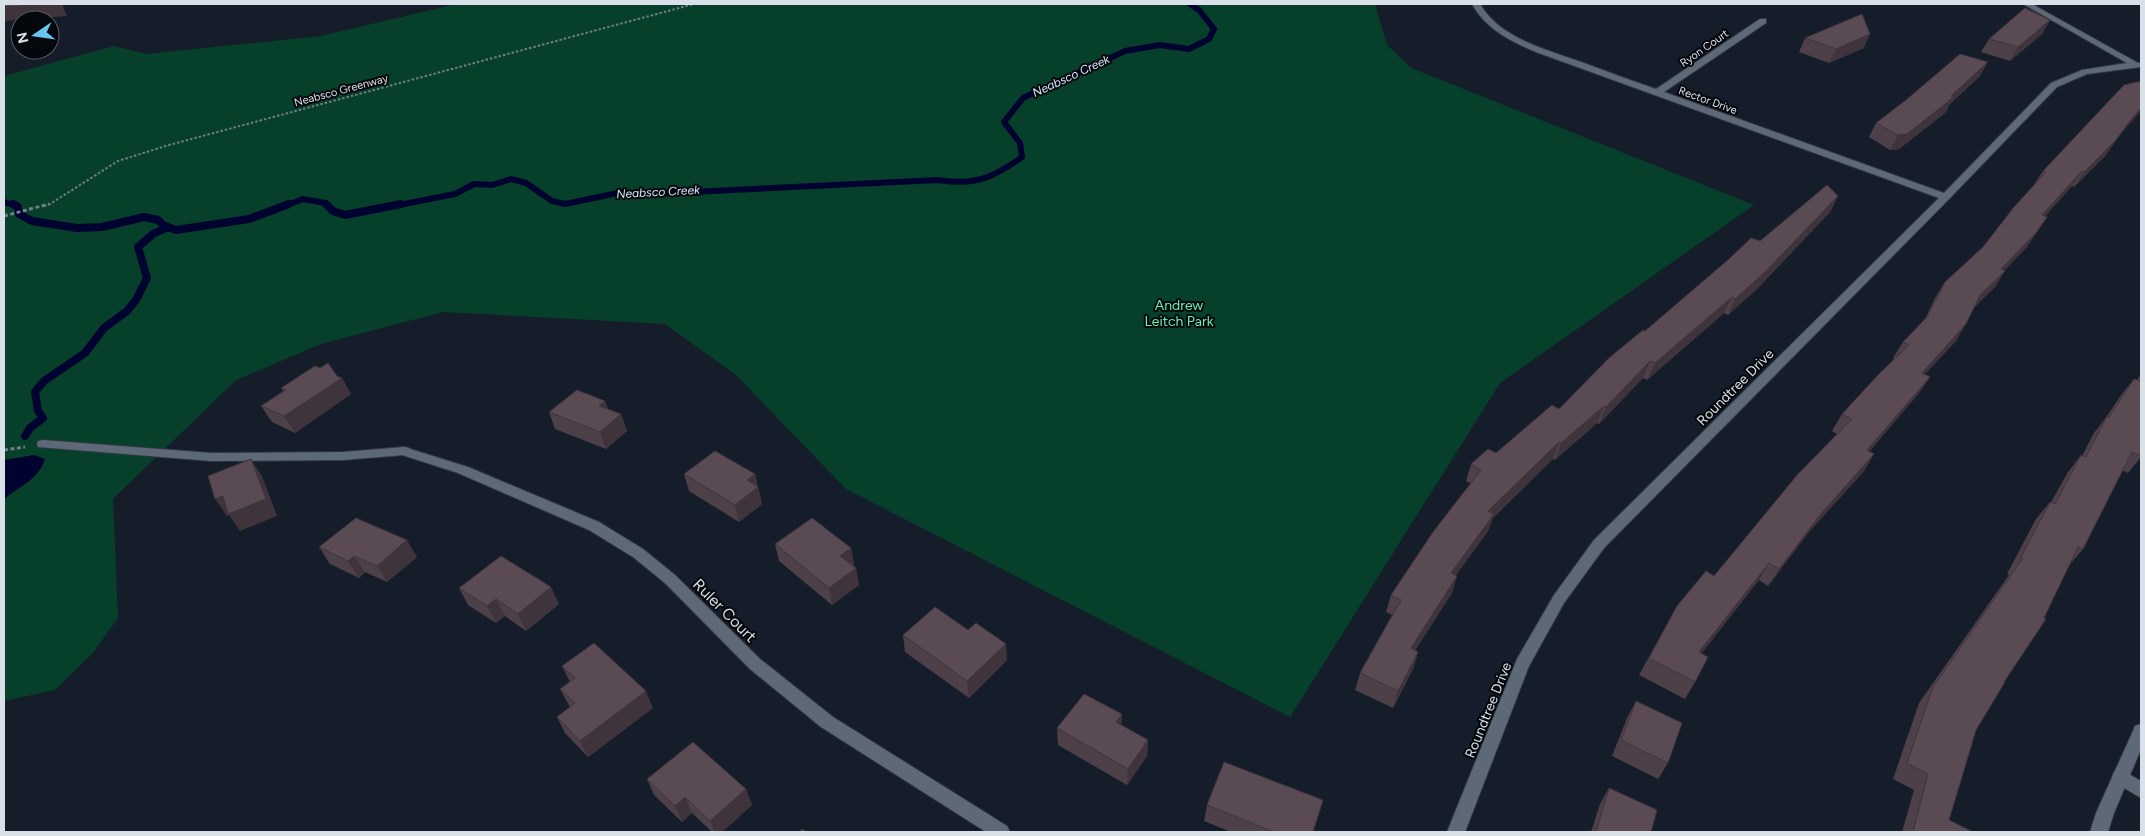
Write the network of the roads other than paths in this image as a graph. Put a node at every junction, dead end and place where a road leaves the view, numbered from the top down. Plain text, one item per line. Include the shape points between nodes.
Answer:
1 (1476, 4) edge
2 (2027, 4) edge
3 (1763, 20) dead end
4 (2139, 65) edge
5 (1657, 93) junction
6 (1946, 196) junction
7 (43, 444) dead end
8 (2141, 731) edge
9 (2120, 777) junction
10 (2141, 790) edge
11 (1001, 832) edge
12 (1456, 832) edge
13 (2099, 832) edge

1 - 5 street, Rector Drive via 1497,27 1528,46
2 - 4 street
3 - 5 street, Ryon Court
4 - 6 street, Roundtree Drive via 2093,70 2061,80
5 - 6 street, Rector Drive
6 - 12 street, Roundtree Drive via 1599,544 1559,599 1522,664
7 - 11 street, Ruler Court via 211,457 343,456 404,451 463,470 594,526 638,553 670,579 755,664 827,722
8 - 9 street
9 - 10 street
9 - 13 street

